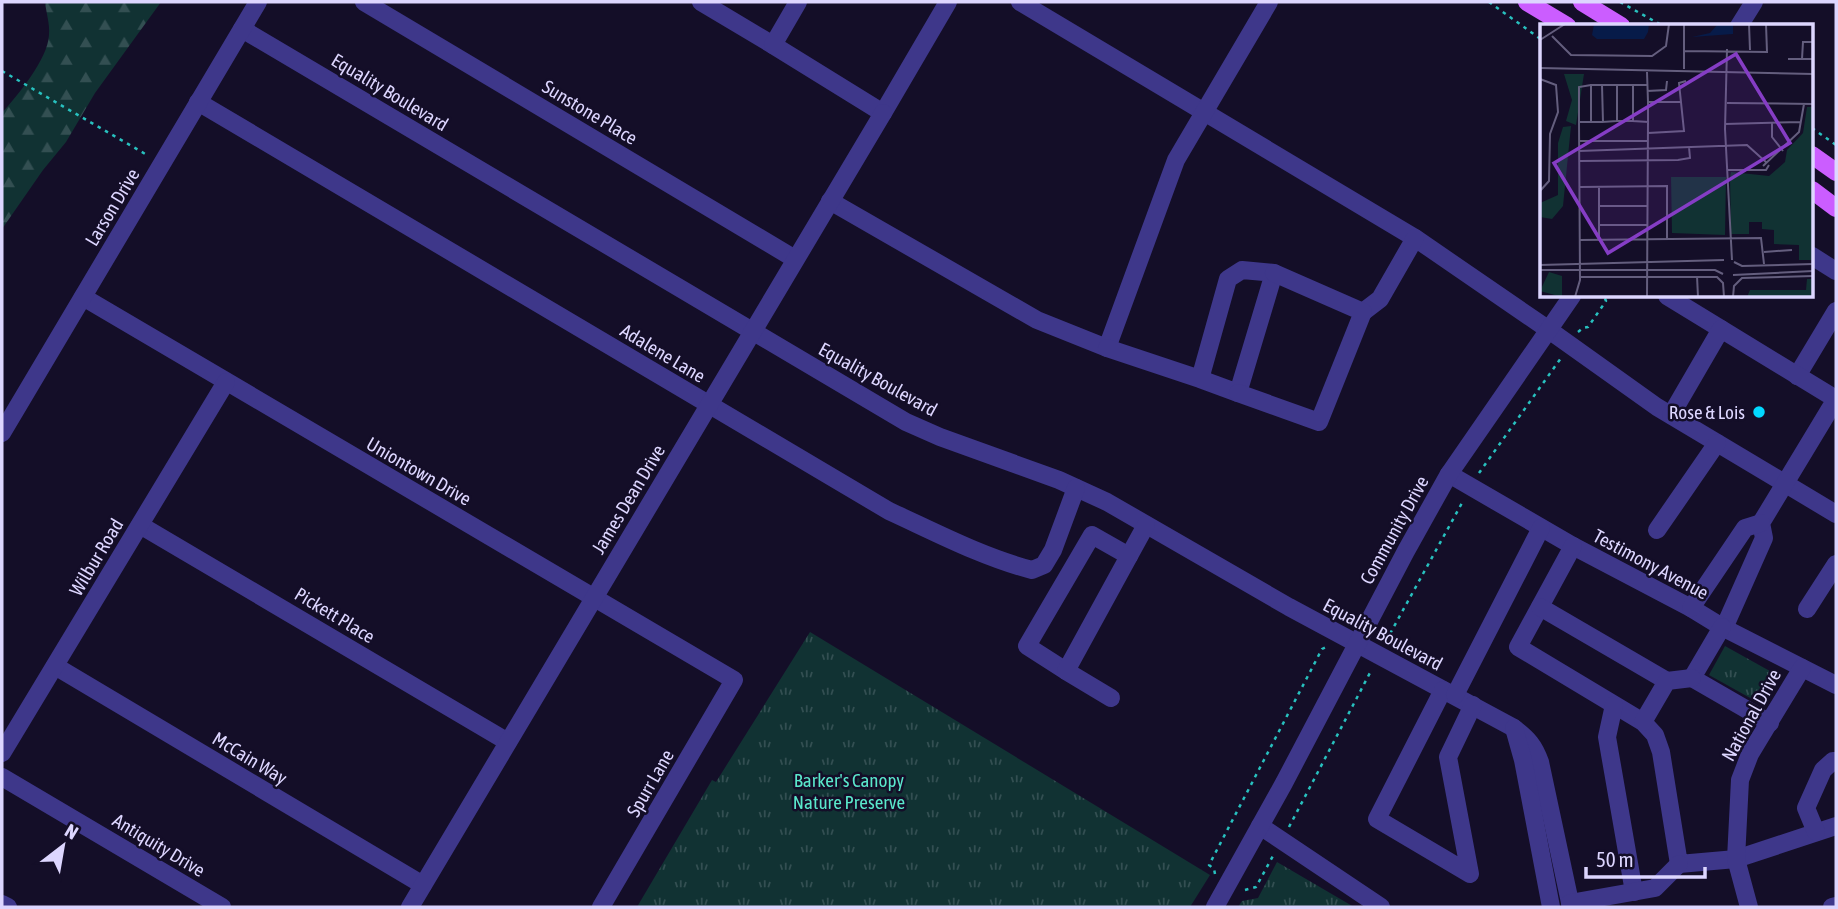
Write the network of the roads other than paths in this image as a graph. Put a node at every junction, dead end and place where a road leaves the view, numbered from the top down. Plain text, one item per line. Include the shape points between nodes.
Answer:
1 (258, 2) edge
2 (364, 2) edge
3 (701, 2) edge
4 (799, 2) edge
5 (948, 2) edge
6 (1020, 2) edge
7 (1269, 2) edge
8 (1527, 2) edge
9 (1581, 2) edge
10 (1754, 2) edge
11 (1564, 24) edge
12 (1618, 24) edge
13 (1740, 24) edge
14 (242, 29) junction
15 (773, 45) junction
16 (198, 102) junction
17 (1205, 112) junction
18 (883, 113) junction
19 (1814, 156) edge
20 (1836, 172) edge
21 (1814, 192) edge
22 (830, 201) junction
23 (1836, 208) edge
24 (1415, 238) junction
25 (1814, 257) edge
26 (795, 259) junction
27 (1836, 271) edge
28 (1274, 273) junction
29 (83, 297) junction
30 (1571, 298) edge
31 (1670, 298) edge
32 (1836, 311) edge
33 (1363, 312) junction
34 (1721, 329) junction
35 (1549, 330) junction
36 (752, 331) junction
37 (1107, 348) junction
38 (1797, 376) junction
39 (1200, 379) junction
40 (226, 382) junction
41 (1238, 393) junction
42 (1836, 399) edge
43 (708, 404) junction
44 (1671, 415) junction
45 (2, 433) edge
46 (1717, 443) junction
47 (1449, 474) junction
48 (1784, 482) junction
49 (1076, 488) junction
50 (1836, 514) edge
51 (1761, 523) junction
52 (140, 525) junction
53 (1146, 525) junction
54 (1541, 528) junction
55 (1657, 530) dead end
56 (1573, 546) junction
57 (1129, 556) junction
58 (1836, 564) edge
59 (593, 598) junction
60 (1540, 607) junction
61 (1691, 608) junction
62 (1807, 609) dead end
63 (1723, 627) junction
64 (1357, 643) junction
65 (55, 666) junction
66 (1802, 668) junction
67 (1066, 671) junction
68 (1692, 678) junction
69 (734, 680) joint
70 (1667, 681) junction
71 (1836, 685) edge
72 (1449, 692) junction
73 (1111, 698) dead end
74 (1474, 705) junction
75 (1614, 705) junction
76 (1643, 722) junction
77 (1770, 723) junction
78 (1514, 728) junction
79 (508, 742) junction
80 (2, 753) edge
81 (1836, 761) edge
82 (2, 776) edge
83 (1836, 826) edge
84 (1260, 827) junction
85 (1816, 832) junction
86 (1736, 859) junction
87 (1678, 864) junction
88 (423, 885) junction
89 (1634, 892) junction
90 (2, 904) edge
91 (1570, 905) edge
92 (8, 907) edge
93 (222, 907) edge
94 (410, 907) edge
95 (601, 907) edge
96 (1215, 907) edge
97 (1381, 907) edge
98 (1551, 907) edge
99 (1748, 907) edge

1 - 14 street, Larson Drive
2 - 26 street, Sunstone Place
3 - 15 street
4 - 15 street
5 - 18 street, James Dean Drive
6 - 17 street
7 - 17 street
8 - 11 main road
9 - 12 main road
10 - 13 street
14 - 16 street, Larson Drive
14 - 36 street, Equality Boulevard
15 - 18 street
16 - 29 street, Larson Drive
16 - 43 street, Adalene Lane
17 - 24 street
17 - 37 street via 1177,160
18 - 22 street, James Dean Drive
19 - 20 main road
21 - 23 main road
22 - 26 street, James Dean Drive
22 - 37 street via 1037,320
24 - 33 street via 1380,299
24 - 35 street
25 - 27 street
26 - 36 street, James Dean Drive
28 - 33 street
28 - 39 street via 1242,270 1228,279
28 - 41 street
29 - 40 street, Uniontown Drive
29 - 45 street, Larson Drive
30 - 35 street, Community Drive
31 - 34 street
32 - 38 street
33 - 41 street via 1319,422
34 - 38 street
34 - 44 street
35 - 44 street
35 - 47 street, Community Drive
36 - 43 street, James Dean Drive
36 - 49 street, Equality Boulevard via 906,422
37 - 39 street
38 - 42 street
39 - 41 street
40 - 52 street, Wilbur Road
40 - 59 street, Uniontown Drive
42 - 48 street
43 - 49 street, Adalene Lane via 889,511 1032,570 1044,565 1053,550
43 - 59 street, James Dean Drive
44 - 46 street
46 - 48 street
46 - 55 street
47 - 54 street, Testimony Avenue
47 - 64 street, Community Drive
48 - 50 street
48 - 51 street
49 - 53 street, Equality Boulevard
51 - 61 street via 1745,528
51 - 63 street via 1765,538
52 - 65 street, Wilbur Road
52 - 79 street, Pickett Place
53 - 57 street
53 - 64 street, Equality Boulevard
54 - 56 street, Testimony Avenue
54 - 72 street
56 - 60 street
56 - 61 street, Testimony Avenue
57 - 67 street
57 - 67 street via 1092,535 1027,646
58 - 62 street
59 - 69 street, Uniontown Drive
59 - 79 street, James Dean Drive
60 - 70 street
60 - 75 street via 1518,647
61 - 63 street, Testimony Avenue
63 - 66 street, Testimony Avenue
63 - 68 street
64 - 72 street, Equality Boulevard
64 - 84 street, Community Drive
65 - 80 street, Wilbur Road
65 - 88 street, McCain Way
66 - 71 street, Testimony Avenue
66 - 77 street, National Drive
67 - 73 street
68 - 70 street
68 - 77 street
69 - 95 street, Spurr Lane
70 - 76 street
72 - 74 street, Equality Boulevard
72 - 74 street via 1377,819 1471,874 1448,757
74 - 78 street, Equality Boulevard
75 - 76 street
75 - 89 street via 1607,737
76 - 87 street via 1656,735 1661,752
77 - 86 street, National Drive via 1740,780
78 - 91 street, Equality Boulevard via 1529,740 1540,762
78 - 98 street
79 - 88 street, James Dean Drive
81 - 85 street via 1823,770 1806,808
82 - 93 street, Antiquity Drive
83 - 85 street
84 - 96 street, Community Drive
84 - 97 street
85 - 86 street
86 - 87 street
86 - 99 street, National Drive
87 - 89 street via 1655,888
88 - 94 street, James Dean Drive
89 - 91 street
90 - 92 street

